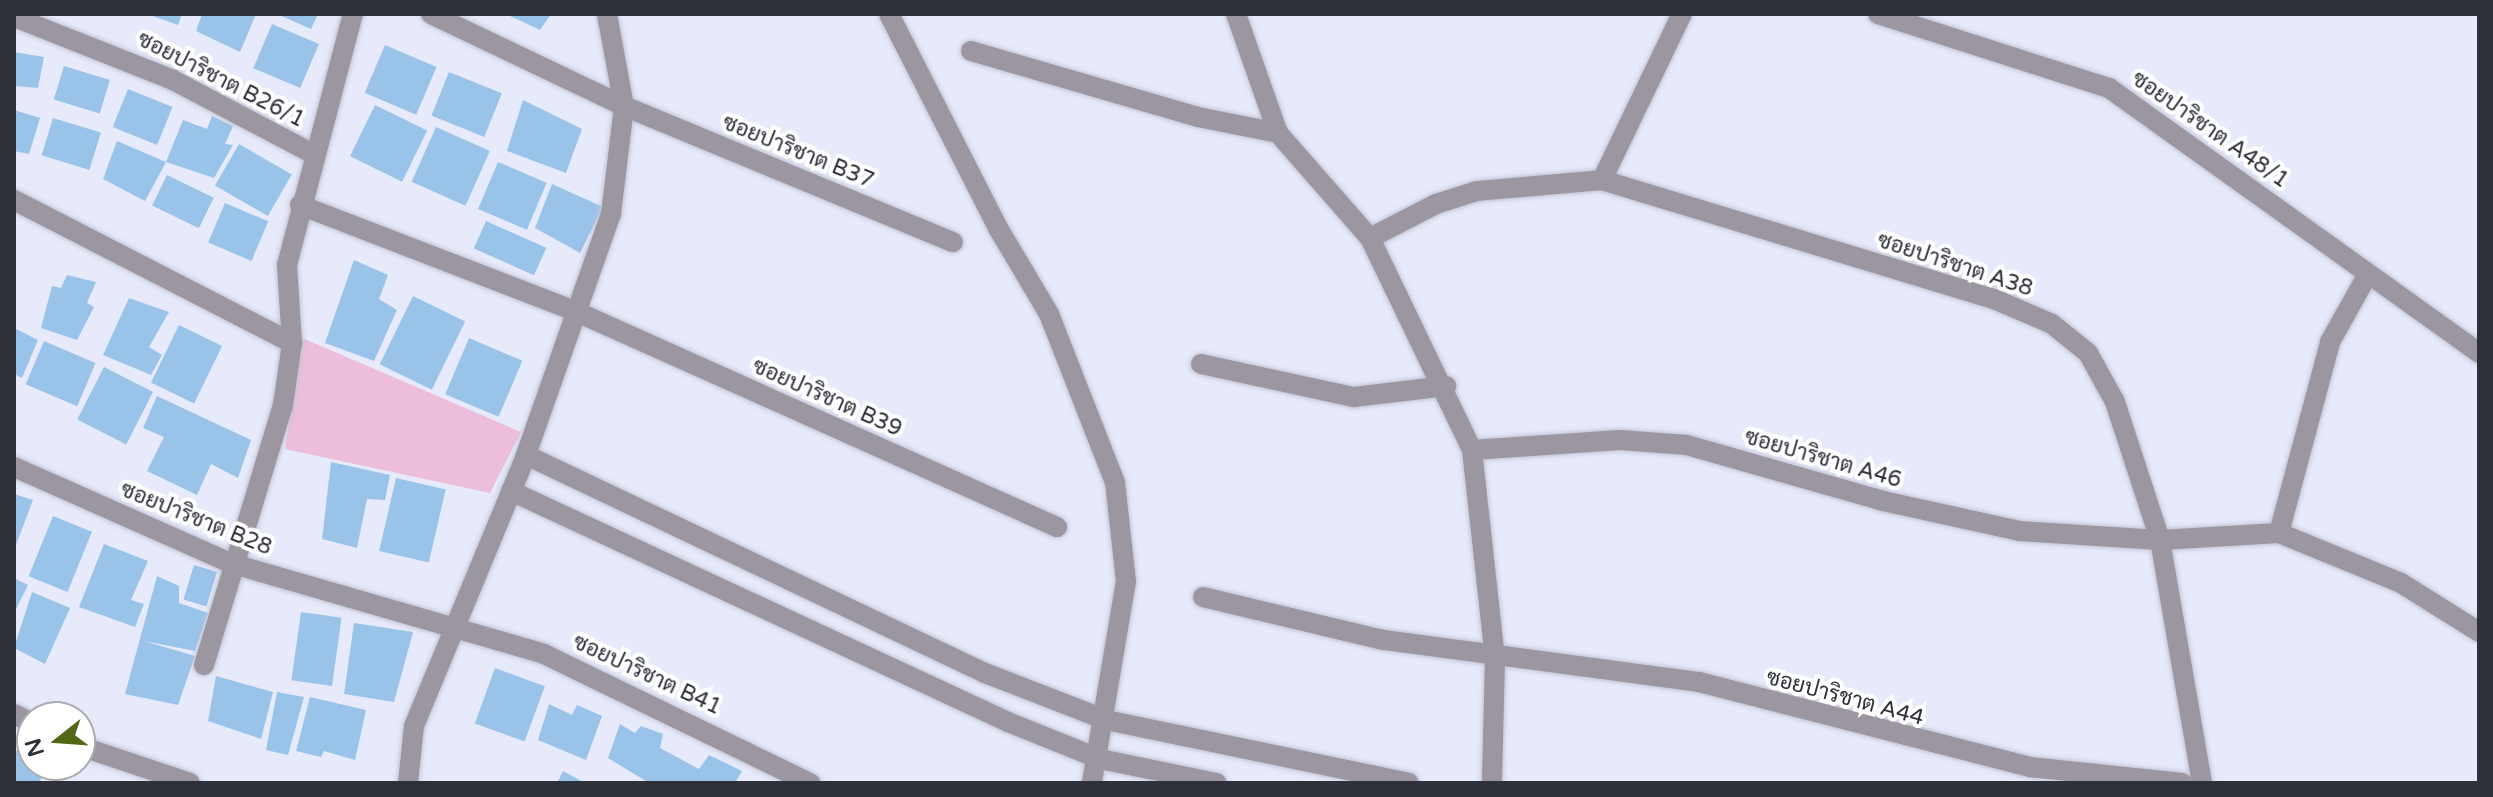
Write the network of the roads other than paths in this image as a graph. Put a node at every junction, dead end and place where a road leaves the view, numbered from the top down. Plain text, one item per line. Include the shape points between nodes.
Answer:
1 (353, 14) edge
2 (431, 14) edge
3 (607, 14) edge
4 (889, 14) edge
5 (1236, 14) edge
6 (1682, 14) edge
7 (1878, 14) edge
8 (14, 17) edge
9 (971, 51) dead end
10 (624, 106) junction
11 (1278, 133) junction
12 (315, 155) junction
13 (1602, 180) junction
14 (14, 200) edge
15 (300, 205) junction
16 (1370, 238) junction
17 (953, 242) dead end
18 (2368, 274) junction
19 (577, 312) junction
20 (292, 343) junction
21 (2479, 353) edge
22 (1201, 364) dead end
23 (1446, 386) junction
24 (1472, 450) junction
25 (526, 455) junction
26 (14, 467) edge
27 (511, 491) junction
28 (1057, 527) dead end
29 (2279, 533) junction
30 (2160, 540) junction
31 (233, 564) junction
32 (1203, 597) dead end
33 (459, 625) junction
34 (2479, 632) edge
35 (1495, 658) junction
36 (204, 665) dead end
37 (1106, 720) junction
38 (96, 751) edge
39 (1100, 759) junction
40 (190, 783) edge
41 (408, 783) edge
42 (810, 783) edge
43 (1092, 783) edge
44 (1217, 783) edge
45 (1409, 783) edge
46 (1492, 783) edge
47 (2182, 783) edge
48 (2202, 783) edge

1 - 12 street
2 - 10 street, ซอยปาริชาต B37
3 - 10 street
4 - 37 street via 998,228 1049,314 1115,482 1126,581
5 - 11 street
6 - 13 street
7 - 18 street, ซอยปาริชาต A48/1 via 2109,88
8 - 12 street, ซอยปาริชาต B26/1 via 135,62
9 - 11 street via 1198,117
10 - 17 street, ซอยปาริชาต B37
10 - 19 street via 611,214
11 - 16 street
12 - 15 street
13 - 16 street, ซอยปาริชาต A38 via 1477,191 1436,204
13 - 30 street, ซอยปาริชาต A38 via 1994,299 2052,324 2088,353 2115,402
14 - 20 street
15 - 19 street, ซอยปาริชาต B39
15 - 20 street via 287,265
16 - 23 street
18 - 21 street, ซอยปาริชาต A48/1
18 - 29 street via 2330,342
19 - 25 street
19 - 28 street, ซอยปาริชาต B39
20 - 31 street via 271,451
22 - 23 street via 1354,397
23 - 24 street
24 - 30 street, ซอยปาริชาต A46 via 1620,440 1687,445 1883,501 2019,531
24 - 35 street
25 - 27 street
25 - 37 street via 985,673
26 - 31 street, ซอยปาริชาต B28
27 - 33 street
27 - 39 street
29 - 30 street, ซอยปาริชาต A46
29 - 34 street via 2401,583
30 - 48 street, ซอยปาริชาต A38
31 - 33 street, ซอยปาริชาต B28
31 - 36 street
32 - 35 street, ซอยปาริชาต A44 via 1328,630
33 - 41 street via 414,726
33 - 42 street, ซอยปาริชาต B41 via 544,654
35 - 46 street
35 - 47 street, ซอยปาริชาต A44 via 1636,670 1932,747 2030,767
37 - 39 street
37 - 45 street
38 - 40 street
39 - 43 street
39 - 44 street

